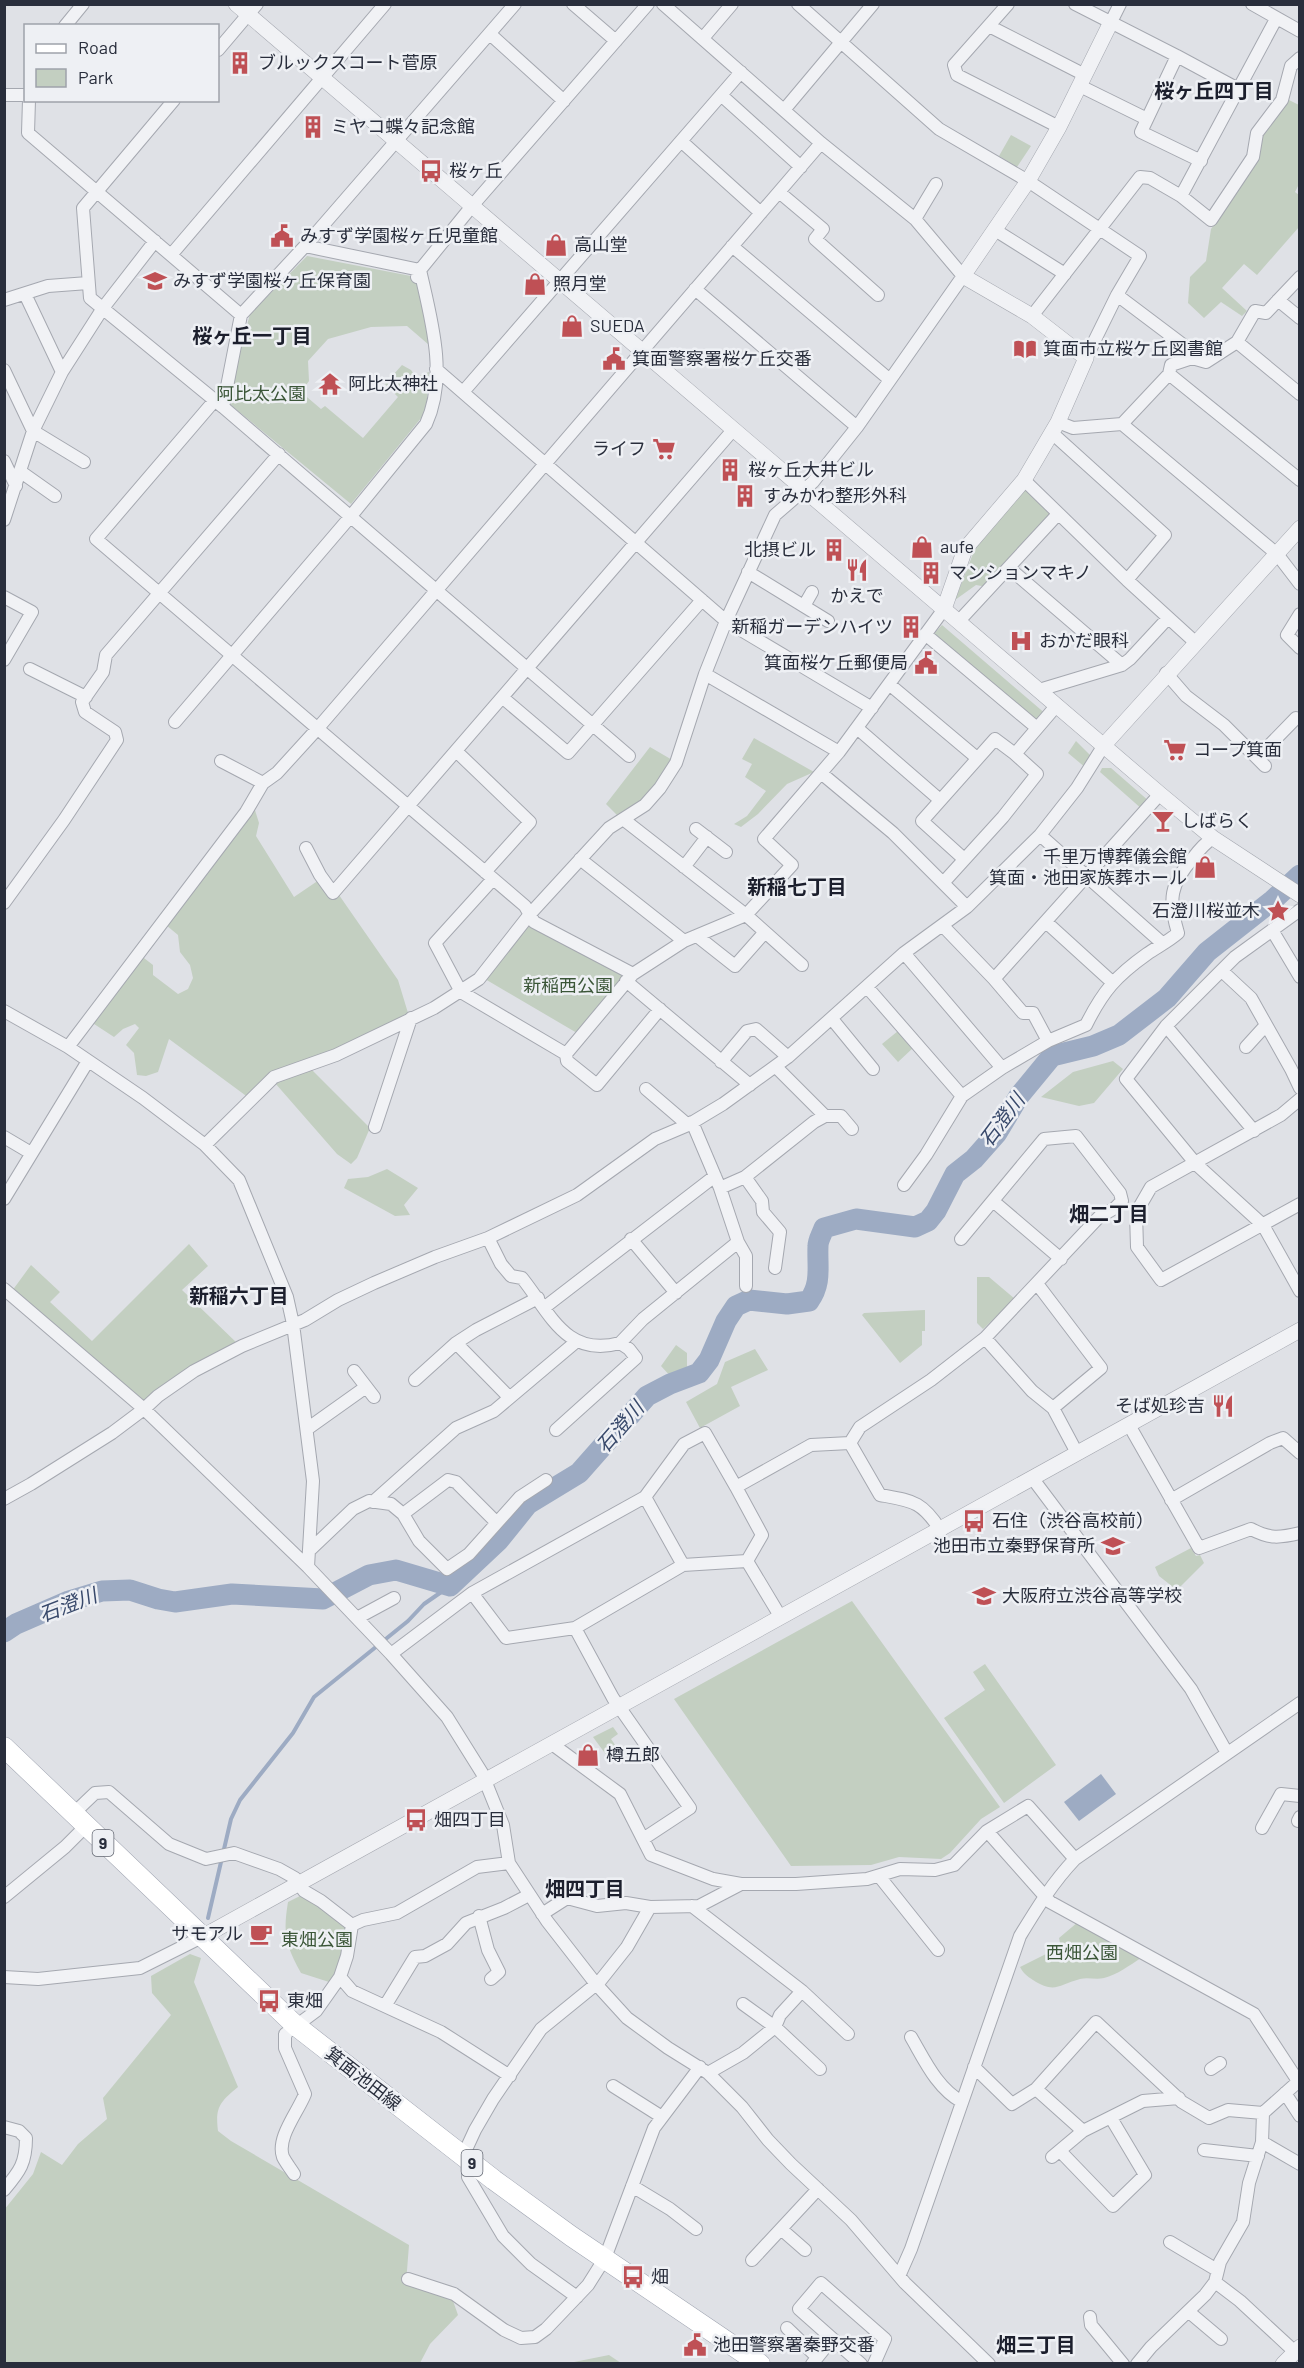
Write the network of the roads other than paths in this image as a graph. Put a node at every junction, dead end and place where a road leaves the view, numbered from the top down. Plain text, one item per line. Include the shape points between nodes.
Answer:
1 (83, 4) edge
2 (385, 4) edge
3 (515, 4) edge
4 (573, 4) edge
5 (648, 4) edge
6 (663, 4) edge
7 (732, 4) edge
8 (798, 4) edge
9 (873, 4) edge
10 (1008, 4) edge
11 (1075, 4) edge
12 (1120, 4) edge
13 (1252, 4) edge
14 (247, 8) edge
15 (1276, 19) junction
16 (1111, 22) junction
17 (67, 24) edge
18 (989, 26) junction
19 (1299, 31) edge
20 (490, 34) junction
21 (703, 38) junction
22 (616, 41) junction
23 (841, 42) junction
24 (219, 49) edge
25 (1178, 56) junction
26 (1299, 58) edge
27 (741, 72) junction
28 (322, 78) junction
29 (1082, 80) junction
30 (1240, 90) junction
31 (4, 95) edge
32 (24, 95) edge
33 (721, 95) junction
34 (564, 101) junction
35 (29, 102) edge
36 (172, 102) edge
37 (783, 110) junction
38 (1147, 119) junction
39 (1059, 127) junction
40 (681, 141) junction
41 (397, 142) junction
42 (821, 144) junction
43 (1201, 161) junction
44 (801, 167) junction
45 (1028, 181) junction
46 (936, 184) dead end
47 (97, 190) junction
48 (778, 192) junction
49 (1181, 196) junction
50 (472, 206) junction
51 (761, 213) junction
52 (915, 219) junction
53 (1100, 229) junction
54 (995, 230) junction
55 (155, 241) junction
56 (304, 246) junction
57 (732, 246) junction
58 (171, 255) junction
59 (418, 274) junction
60 (1065, 274) junction
61 (963, 276) junction
62 (1299, 277) edge
63 (558, 280) junction
64 (88, 283) junction
65 (695, 289) junction
66 (25, 294) junction
67 (878, 295) dead end
68 (1117, 295) junction
69 (4, 300) edge
70 (1278, 300) junction
71 (103, 308) junction
72 (241, 315) junction
73 (1032, 316) junction
74 (1299, 318) edge
75 (1237, 342) junction
76 (641, 351) junction
77 (1086, 358) junction
78 (1192, 358) junction
79 (436, 369) junction
80 (4, 370) edge
81 (62, 372) junction
82 (1169, 374) junction
83 (890, 380) junction
84 (463, 392) junction
85 (1299, 394) edge
86 (219, 403) junction
87 (1122, 424) junction
88 (857, 427) junction
89 (1055, 428) junction
90 (733, 430) junction
91 (33, 431) junction
92 (279, 454) junction
93 (4, 461) edge
94 (84, 462) dead end
95 (545, 464) junction
96 (21, 472) junction
97 (1024, 480) junction
98 (1299, 480) edge
99 (16, 486) junction
100 (805, 491) junction
101 (55, 496) dead end
102 (1058, 514) junction
103 (351, 516) junction
104 (4, 520) edge
105 (1299, 528) edge
106 (636, 542) junction
107 (1277, 554) junction
108 (1009, 568) junction
109 (748, 572) junction
110 (1127, 580) junction
111 (1299, 584) edge
112 (437, 589) junction
113 (812, 592) dead end
114 (160, 593) junction
115 (4, 597) edge
116 (702, 600) junction
117 (804, 606) junction
118 (944, 609) junction
119 (1299, 614) edge
120 (1168, 618) junction
121 (726, 621) junction
122 (828, 621) dead end
123 (959, 621) junction
124 (925, 634) junction
125 (1195, 642) junction
126 (1299, 648) edge
127 (232, 654) junction
128 (4, 660) edge
129 (1122, 665) junction
130 (529, 668) junction
131 (30, 669) dead end
132 (1166, 673) junction
133 (705, 674) junction
134 (889, 684) junction
135 (1039, 690) junction
136 (86, 697) junction
137 (503, 698) junction
138 (1057, 705) junction
139 (872, 708) junction
140 (1295, 717) edge
141 (175, 722) dead end
142 (593, 725) junction
143 (318, 728) junction
144 (857, 728) junction
145 (1037, 728) junction
146 (1104, 745) junction
147 (456, 751) junction
148 (839, 752) junction
149 (1015, 754) junction
150 (629, 756) dead end
151 (977, 758) junction
152 (221, 761) dead end
153 (821, 773) junction
154 (263, 783) junction
155 (1161, 794) junction
156 (940, 800) junction
157 (409, 807) junction
158 (623, 819) junction
159 (1040, 835) junction
160 (1213, 838) junction
161 (306, 848) dead end
162 (726, 852) dead end
163 (580, 859) junction
164 (964, 859) junction
165 (684, 867) junction
166 (489, 876) junction
167 (1088, 876) junction
168 (942, 883) junction
169 (1299, 895) edge
170 (4, 903) edge
171 (967, 907) junction
172 (1299, 910) edge
173 (530, 914) junction
174 (746, 915) junction
175 (1046, 922) junction
176 (943, 926) junction
177 (1272, 930) junction
178 (765, 932) junction
179 (697, 936) junction
180 (684, 941) junction
181 (1162, 943) junction
182 (904, 953) junction
183 (802, 965) dead end
184 (1222, 971) junction
185 (1299, 976) edge
186 (629, 977) junction
187 (994, 979) junction
188 (1112, 982) junction
189 (867, 987) junction
190 (461, 992) junction
191 (660, 1009) junction
192 (4, 1011) edge
193 (411, 1018) junction
194 (832, 1019) junction
195 (1266, 1024) junction
196 (1166, 1026) junction
197 (1048, 1041) junction
198 (68, 1047) junction
199 (1246, 1047) dead end
200 (566, 1054) junction
201 (788, 1057) junction
202 (88, 1061) junction
203 (722, 1062) junction
204 (776, 1067) junction
205 (1002, 1068) junction
206 (873, 1069) dead end
207 (750, 1085) junction
208 (1299, 1088) edge
209 (646, 1089) dead end
210 (962, 1096) junction
211 (1299, 1099) edge
212 (825, 1116) junction
213 (690, 1124) junction
214 (375, 1127) dead end
215 (852, 1129) dead end
216 (1254, 1131) junction
217 (4, 1137) edge
218 (205, 1145) junction
219 (31, 1153) junction
220 (1196, 1164) junction
221 (745, 1177) junction
222 (717, 1182) junction
223 (904, 1185) dead end
224 (4, 1199) edge
225 (993, 1201) junction
226 (1299, 1204) edge
227 (1263, 1225) junction
228 (488, 1238) junction
229 (631, 1239) junction
230 (961, 1239) dead end
231 (738, 1242) junction
232 (1061, 1259) junction
233 (775, 1269) dead end
234 (1038, 1285) junction
235 (746, 1286) dead end
236 (4, 1289) edge
237 (1299, 1291) edge
238 (676, 1293) junction
239 (541, 1302) junction
240 (293, 1324) junction
241 (1299, 1330) edge
242 (985, 1338) junction
243 (577, 1341) junction
244 (456, 1343) junction
245 (620, 1343) junction
246 (354, 1371) dead end
247 (415, 1380) dead end
248 (366, 1387) junction
249 (374, 1397) dead end
250 (510, 1397) junction
251 (1053, 1408) junction
252 (144, 1409) junction
253 (1129, 1425) junction
254 (307, 1429) junction
255 (556, 1430) dead end
256 (850, 1443) junction
257 (1077, 1453) junction
258 (1299, 1453) edge
259 (1033, 1479) junction
260 (546, 1480) dead end
261 (736, 1486) junction
262 (645, 1497) junction
263 (4, 1498) edge
264 (1171, 1500) junction
265 (373, 1502) junction
266 (403, 1515) junction
267 (496, 1522) junction
268 (940, 1531) junction
269 (1299, 1533) edge
270 (310, 1550) junction
271 (747, 1561) junction
272 (683, 1565) junction
273 (308, 1567) junction
274 (471, 1593) junction
275 (394, 1598) dead end
276 (780, 1616) junction
277 (357, 1618) junction
278 (575, 1628) junction
279 (388, 1651) junction
280 (1299, 1702) edge
281 (620, 1707) junction
282 (552, 1744) junction
283 (1227, 1753) junction
284 (8, 1757) edge
285 (487, 1781) junction
286 (1299, 1796) edge
287 (80, 1820) junction
288 (1262, 1828) dead end
289 (987, 1831) junction
290 (643, 1839) junction
291 (1075, 1859) junction
292 (509, 1863) junction
293 (879, 1876) junction
294 (741, 1884) junction
295 (300, 1885) junction
296 (529, 1895) junction
297 (4, 1897) edge
298 (1044, 1897) junction
299 (692, 1906) junction
300 (650, 1907) junction
301 (542, 1914) junction
302 (479, 1916) junction
303 (352, 1925) junction
304 (202, 1937) junction
305 (938, 1950) dead end
306 (4, 1977) edge
307 (340, 1977) junction
308 (491, 1979) dead end
309 (596, 1984) junction
310 (802, 1991) junction
311 (742, 2004) dead end
312 (385, 2006) junction
313 (295, 2025) junction
314 (775, 2026) junction
315 (848, 2034) dead end
316 (911, 2037) dead end
317 (974, 2067) junction
318 (820, 2069) dead end
319 (704, 2070) junction
320 (510, 2076) junction
321 (1299, 2080) edge
322 (613, 2086) dead end
323 (1036, 2089) junction
324 (1285, 2093) junction
325 (1179, 2098) junction
326 (962, 2102) junction
327 (1263, 2113) junction
328 (1299, 2116) edge
329 (662, 2117) junction
330 (1111, 2118) junction
331 (4, 2127) edge
332 (1083, 2131) junction
333 (1262, 2142) junction
334 (1204, 2150) dead end
335 (1258, 2156) junction
336 (467, 2159) junction
337 (1299, 2164) edge
338 (294, 2174) dead end
339 (632, 2186) junction
340 (818, 2189) junction
341 (4, 2190) edge
342 (696, 2229) dead end
343 (781, 2229) junction
344 (1170, 2242) dead end
345 (805, 2250) dead end
346 (605, 2258) junction
347 (752, 2260) dead end
348 (900, 2274) junction
349 (1216, 2276) junction
350 (408, 2279) dead end
351 (577, 2297) junction
352 (1189, 2312) junction
353 (1090, 2317) dead end
354 (787, 2328) dead end
355 (832, 2339) junction
356 (1221, 2339) dead end
357 (1297, 2350) edge
358 (814, 2360) edge
359 (760, 2364) edge
360 (861, 2364) edge
361 (874, 2364) edge
362 (989, 2364) edge
363 (1123, 2364) edge
364 (1137, 2364) edge
365 (1283, 2364) edge

1 - 17 street
2 - 28 street
3 - 20 street
4 - 22 street
5 - 22 street
6 - 21 street
7 - 21 street
8 - 23 street
9 - 23 street
10 - 18 street
11 - 16 street
12 - 16 street
13 - 15 street
14 - 24 street
14 - 28 street
15 - 19 street
15 - 30 street
16 - 25 street
16 - 29 street
18 - 29 street
18 - 39 street via 954,65 957,75
20 - 34 street
20 - 41 street
21 - 27 street
22 - 34 street
23 - 37 street
23 - 45 street via 939,129
25 - 30 street
25 - 38 street
26 - 49 street via 1291,66 1282,100 1257,133 1253,157 1211,220
27 - 33 street
27 - 37 street
28 - 41 street
28 - 58 street
29 - 38 street
29 - 39 street
30 - 43 street
31 - 32 street
33 - 40 street
33 - 44 street
34 - 50 street
35 - 47 street via 28,133
36 - 47 street
37 - 42 street
38 - 43 street via 1141,132
39 - 45 street
40 - 51 street
40 - 63 street
41 - 50 street
41 - 56 street
42 - 44 street
42 - 52 street
43 - 49 street
44 - 48 street
45 - 53 street
45 - 54 street
46 - 52 street
47 - 55 street
47 - 64 street via 83,208
48 - 51 street
48 - 67 street via 823,229 815,239
49 - 53 street via 1150,178 1140,177
50 - 59 street
50 - 63 street
51 - 57 street
52 - 61 street
53 - 60 street
53 - 68 street via 1140,256
54 - 60 street
54 - 61 street
55 - 58 street
55 - 71 street
56 - 59 street
56 - 72 street
57 - 65 street
57 - 83 street
58 - 72 street
59 - 79 street via 435,334
60 - 73 street
61 - 73 street
61 - 83 street
62 - 70 street
63 - 76 street
63 - 84 street
64 - 66 street via 48,286
64 - 71 street via 90,298
65 - 76 street
65 - 88 street
66 - 69 street
66 - 81 street
68 - 77 street
68 - 78 street via 1186,346
70 - 74 street
70 - 75 street via 1266,313 1255,311
71 - 81 street
71 - 86 street
72 - 86 street
73 - 77 street
75 - 78 street via 1206,362
75 - 85 street
76 - 90 street
76 - 95 street
77 - 89 street
78 - 82 street via 1172,365
79 - 84 street
79 - 103 street via 434,407 426,424
80 - 91 street
81 - 91 street
82 - 87 street
82 - 98 street
83 - 88 street
84 - 95 street
86 - 92 street
86 - 114 street via 96,539
87 - 89 street
87 - 107 street
88 - 100 street
89 - 97 street
89 - 110 street via 1165,536
90 - 100 street
90 - 106 street
91 - 94 street
91 - 96 street
92 - 103 street
92 - 114 street
93 - 99 street
95 - 106 street
95 - 112 street
96 - 99 street
96 - 101 street
97 - 102 street
97 - 118 street via 965,549
99 - 104 street
100 - 109 street via 775,515
100 - 118 street
102 - 108 street
102 - 110 street
103 - 112 street
103 - 127 street
105 - 107 street
106 - 116 street
106 - 130 street
107 - 111 street
107 - 125 street
108 - 123 street
108 - 129 street
109 - 117 street
109 - 121 street
110 - 120 street
112 - 130 street
112 - 143 street
113 - 117 street
114 - 127 street
114 - 136 street via 106,655 103,672
115 - 128 street via 32,612
116 - 121 street
116 - 142 street
117 - 122 street
118 - 123 street
118 - 124 street
119 - 126 street via 1287,635
120 - 125 street
120 - 129 street
121 - 133 street
121 - 139 street
123 - 135 street
124 - 134 street
124 - 145 street
125 - 132 street
127 - 141 street
127 - 143 street
129 - 135 street
130 - 137 street
130 - 142 street
131 - 136 street
132 - 140 street via 1186,696 1224,725 1261,762
132 - 146 street
133 - 148 street
133 - 158 street via 676,763 645,805
134 - 139 street
134 - 151 street
135 - 138 street
136 - 170 street via 82,702 85,712 115,732 117,740
137 - 142 street via 568,753
137 - 147 street
138 - 145 street
138 - 146 street
139 - 144 street
142 - 150 street
143 - 154 street
143 - 157 street
144 - 148 street
144 - 156 street
145 - 149 street
146 - 155 street
146 - 159 street
147 - 157 street
147 - 166 street via 530,822
148 - 153 street
149 - 151 street via 995,739
149 - 164 street via 1037,774
151 - 156 street
152 - 154 street
153 - 168 street via 893,833
153 - 174 street via 764,839 792,865
154 - 198 street via 246,812
155 - 160 street
155 - 167 street
156 - 164 street via 922,821
157 - 161 street via 333,893
157 - 166 street
158 - 163 street
158 - 165 street
159 - 167 street
159 - 171 street
160 - 169 street
160 - 181 street via 1178,874 1172,892 1172,914 1178,933
162 - 165 street via 701,833
163 - 173 street
163 - 180 street
164 - 168 street
165 - 174 street
166 - 173 street
166 - 190 street via 435,943
167 - 175 street
167 - 181 street
168 - 171 street
171 - 176 street
172 - 177 street
173 - 186 street via 534,922
173 - 190 street via 479,979
174 - 178 street
174 - 179 street
175 - 187 street
175 - 188 street
176 - 182 street
176 - 187 street
177 - 184 street
177 - 185 street
178 - 179 street via 735,966
178 - 183 street
179 - 180 street
180 - 186 street
181 - 188 street
182 - 189 street
182 - 205 street
184 - 195 street via 1251,998
184 - 196 street
186 - 191 street
186 - 200 street
187 - 197 street via 1023,1013 1033,1013
188 - 197 street via 1086,1025
189 - 194 street
189 - 210 street
190 - 193 street
190 - 200 street
191 - 200 street via 597,1085 567,1061
191 - 203 street
192 - 198 street
193 - 214 street
193 - 218 street via 336,1055 274,1077
194 - 201 street
194 - 206 street
195 - 199 street
195 - 208 street
196 - 216 street
196 - 220 street via 1126,1078
197 - 205 street
198 - 202 street
201 - 203 street via 756,1029 747,1031
201 - 204 street
202 - 218 street
202 - 219 street
203 - 207 street
204 - 207 street
204 - 212 street
205 - 210 street
207 - 213 street
209 - 213 street
210 - 223 street
211 - 216 street
212 - 215 street via 841,1116
212 - 221 street
213 - 222 street
213 - 228 street via 655,1139 577,1195
216 - 220 street
217 - 219 street
218 - 240 street via 239,1180 287,1297
219 - 224 street
220 - 227 street
220 - 227 street via 1151,1187 1136,1213 1137,1247 1161,1280
221 - 222 street
221 - 233 street via 762,1201 763,1212 780,1232
222 - 229 street
222 - 231 street
225 - 230 street
225 - 232 street
225 - 232 street via 1044,1139 1076,1136 1122,1201 1099,1217
226 - 227 street
227 - 237 street
228 - 239 street via 501,1264 512,1276 522,1278
228 - 240 street via 374,1283
229 - 238 street
229 - 239 street
231 - 235 street via 746,1256
231 - 238 street
232 - 234 street
234 - 242 street
234 - 251 street via 1101,1368
236 - 252 street
238 - 245 street
239 - 243 street via 556,1327
239 - 244 street via 476,1330
240 - 252 street via 194,1371
240 - 254 street
241 - 253 street
242 - 251 street via 1032,1391
242 - 256 street via 860,1427
243 - 245 street via 604,1347
243 - 250 street
244 - 247 street
244 - 250 street
245 - 255 street via 636,1358
246 - 248 street
248 - 249 street
248 - 254 street
250 - 265 street via 494,1411 456,1428
251 - 257 street
252 - 263 street via 71,1459
252 - 273 street
253 - 257 street
253 - 264 street
254 - 270 street via 314,1481
256 - 261 street via 811,1445
256 - 268 street via 880,1495 916,1502 931,1515
257 - 259 street
258 - 264 street via 1283,1438
259 - 268 street
259 - 283 street via 1191,1689
260 - 267 street via 520,1497
261 - 262 street via 705,1433 684,1444
261 - 271 street via 762,1535
262 - 272 street
262 - 274 street
264 - 269 street via 1199,1548 1251,1529 1266,1537
265 - 266 street via 391,1504
265 - 270 street via 353,1509
266 - 267 street via 448,1480 456,1482
266 - 267 street via 419,1541 447,1569 469,1554
268 - 276 street
270 - 273 street
271 - 272 street
271 - 276 street
272 - 278 street
273 - 277 street
274 - 278 street via 506,1638
274 - 279 street
275 - 277 street
276 - 281 street
277 - 279 street
278 - 281 street
279 - 285 street via 447,1717
280 - 283 street
281 - 282 street
281 - 290 street via 690,1808
282 - 285 street
282 - 290 street via 620,1794
283 - 291 street
284 - 287 main road, 箕面池田線 / 9
285 - 292 street via 502,1825
285 - 295 street
286 - 288 street via 1281,1794
287 - 295 street via 95,1793 109,1792 169,1844 206,1859 234,1853 279,1869
287 - 297 street via 65,1847
287 - 304 main road, 箕面池田線 / 9
289 - 291 street via 1028,1806
289 - 293 street via 954,1865 934,1870 900,1869
289 - 298 street
290 - 294 street via 651,1855 713,1879
291 - 298 street
292 - 296 street
292 - 303 street via 477,1867 397,1913
293 - 294 street via 796,1884
293 - 305 street
294 - 299 street
295 - 303 street
295 - 304 street
296 - 301 street
296 - 302 street
298 - 317 street via 1020,1936
298 - 321 street via 1254,2014
299 - 300 street
299 - 310 street
300 - 301 street via 597,1906 567,1898
300 - 309 street via 627,1947
301 - 309 street
302 - 308 street via 499,1972
302 - 312 street via 466,1923 447,1944 416,1957
303 - 307 street
304 - 306 street via 140,1968 38,1979
304 - 313 main road, 箕面池田線 / 9
307 - 312 street via 352,1991
307 - 313 street via 316,2010
309 - 319 street via 627,2018
309 - 320 street via 541,2029
310 - 314 street
310 - 315 street
311 - 314 street
312 - 320 street via 441,2032
313 - 336 main road, 箕面池田線 / 9
313 - 338 street via 285,2034 285,2048 305,2094 284,2134 283,2156
314 - 318 street
314 - 319 street via 743,2053
316 - 326 street via 949,2095
317 - 323 street via 1012,2104
317 - 326 street
319 - 329 street
319 - 340 street
320 - 336 street via 475,2130
321 - 324 street
322 - 329 street
323 - 325 street via 1096,2022
323 - 332 street
324 - 327 street
324 - 328 street
325 - 327 street via 1209,2118 1228,2110
325 - 330 street via 1143,2101
326 - 348 street
327 - 333 street
329 - 339 street
330 - 332 street
330 - 332 street via 1145,2175 1113,2206 1056,2154
331 - 341 street via 20,2131 26,2138 20,2171
333 - 335 street
333 - 337 street
334 - 335 street
335 - 349 street via 1248,2183 1244,2222
336 - 346 main road, 箕面池田線 / 9
336 - 351 street via 468,2177 503,2236 531,2264
339 - 342 street
339 - 346 street
340 - 343 street
340 - 348 street
343 - 345 street
343 - 347 street
344 - 349 street
346 - 351 street
346 - 359 main road, 箕面池田線 / 9
348 - 362 street
349 - 352 street
349 - 357 street
350 - 351 street via 454,2294 504,2330 521,2337 535,2337
352 - 356 street
352 - 364 street
353 - 363 street via 1091,2325
354 - 358 street
355 - 358 street
355 - 360 street
355 - 361 street via 799,2309 821,2283 885,2339
357 - 365 street

